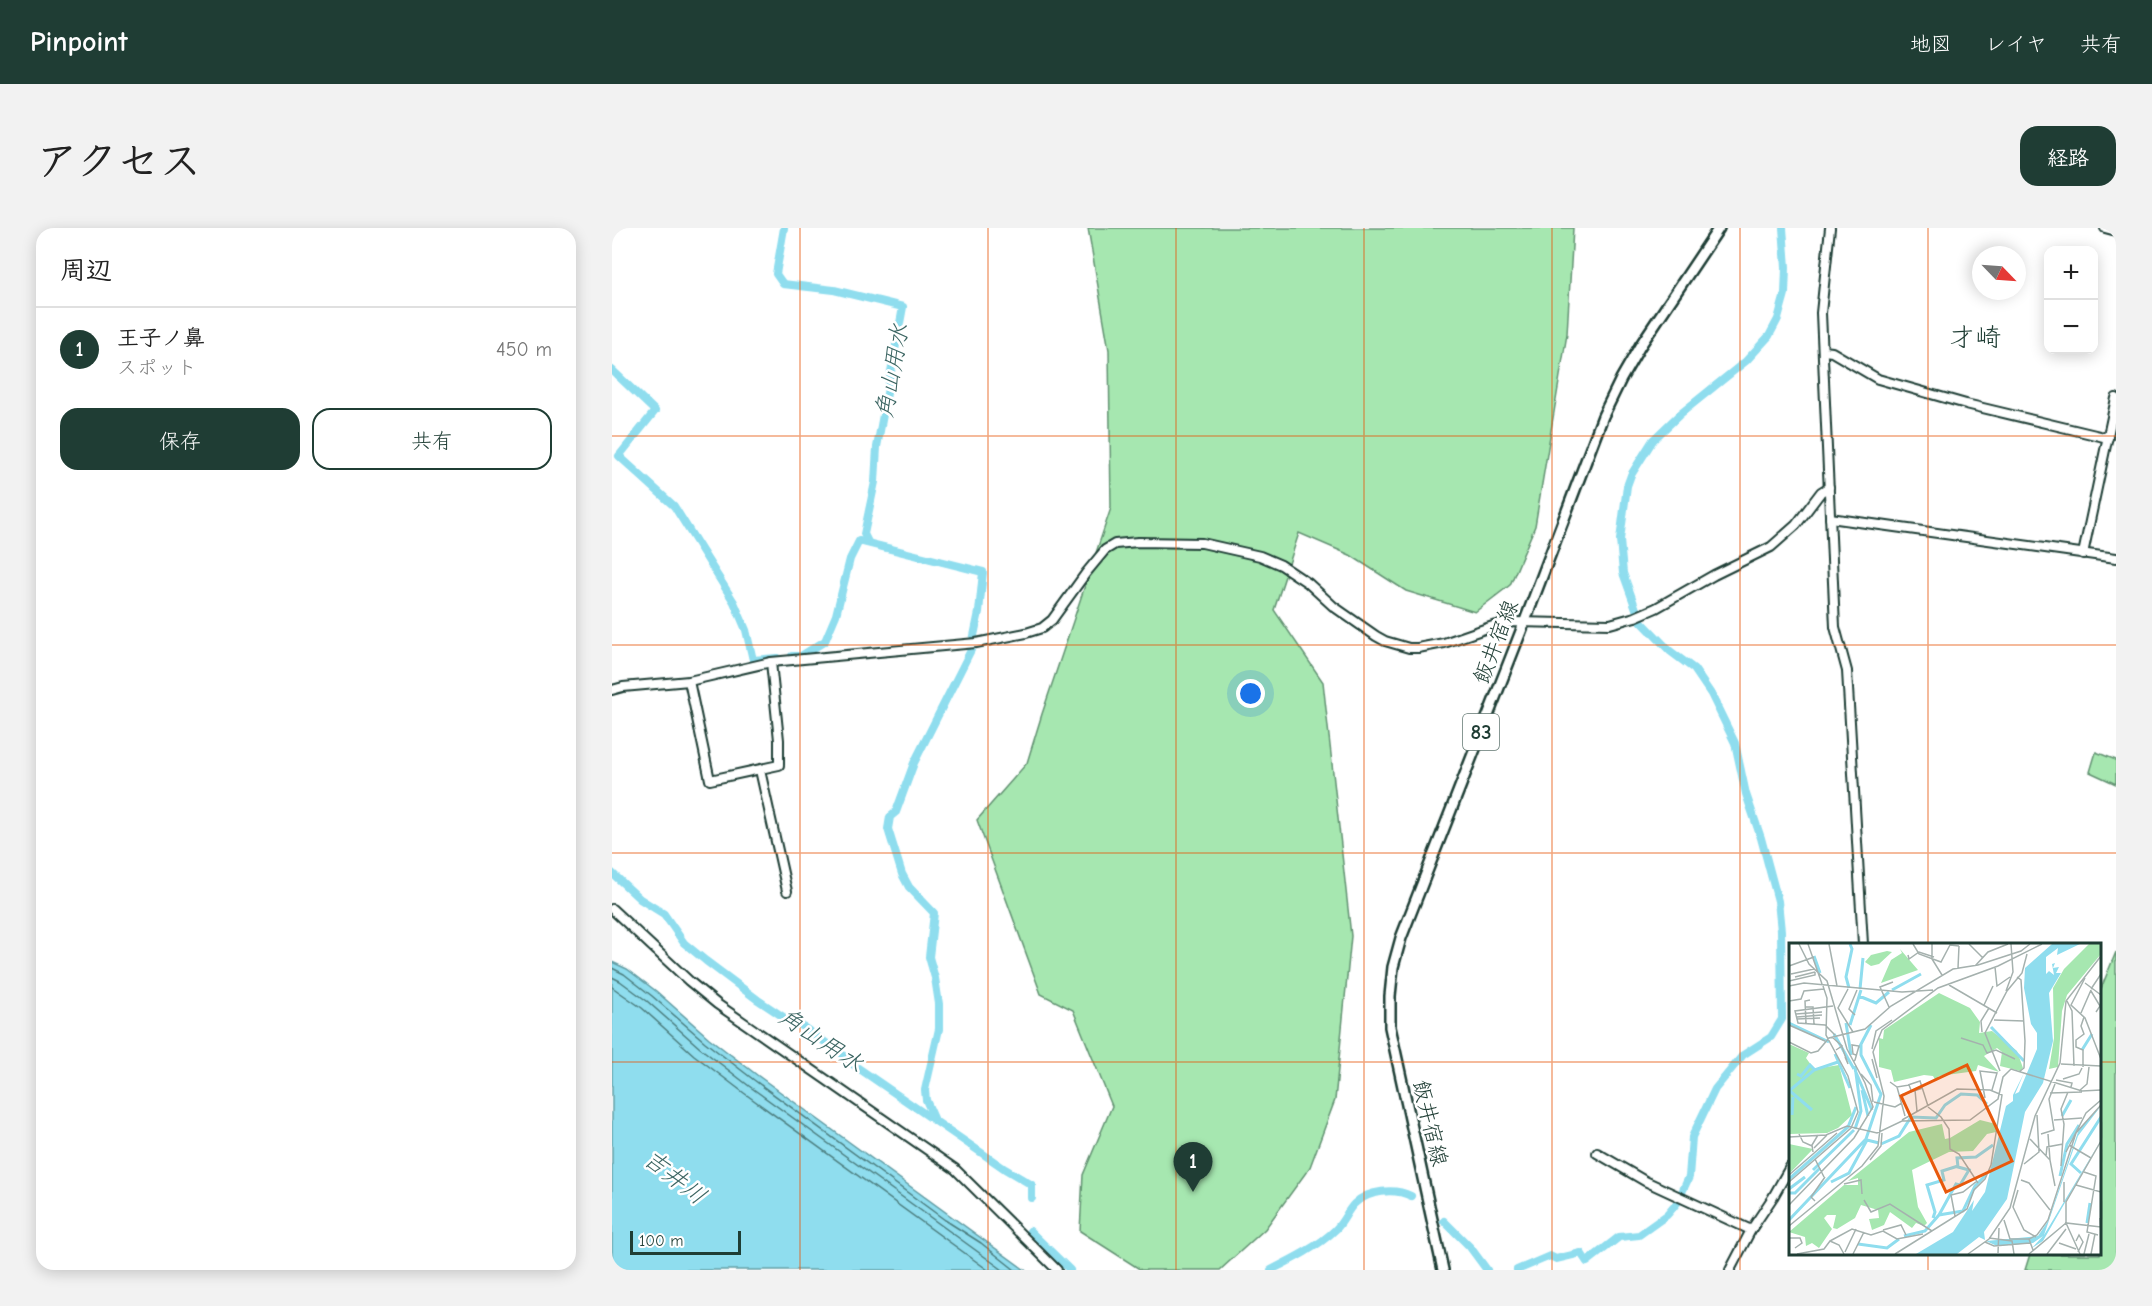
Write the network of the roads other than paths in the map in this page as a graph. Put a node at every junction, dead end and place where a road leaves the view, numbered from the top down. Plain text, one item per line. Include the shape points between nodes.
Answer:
1 (1719, 228) edge
2 (1830, 228) edge
3 (2105, 228) edge
4 (2116, 231) edge
5 (1824, 351) junction
6 (2116, 398) edge
7 (2108, 438) junction
8 (1829, 487) junction
9 (1830, 518) junction
10 (2083, 554) junction
11 (2116, 558) edge
12 (1525, 621) junction
13 (771, 662) junction
14 (689, 681) junction
15 (612, 690) edge
16 (760, 770) junction
17 (787, 891) dead end
18 (612, 909) edge
19 (1863, 943) edge
20 (1597, 1152) dead end
21 (1789, 1170) edge
22 (1751, 1230) junction
23 (1057, 1270) edge
24 (1443, 1270) edge
25 (1730, 1270) edge

1 - 12 main road, 飯井宿線 / 83 via 1621,379 1603,416
2 - 5 street via 1821,313
3 - 4 street
5 - 7 street via 1878,379
5 - 8 street
6 - 7 street
7 - 10 street
8 - 9 street
8 - 12 street via 1771,547 1656,608 1610,624
9 - 10 street
9 - 19 street via 1835,627 1847,671
10 - 11 street
12 - 13 street via 1492,626 1444,643 1409,648 1376,636 1308,583 1260,556 1202,543 1138,542 1115,544 1105,550 1042,628 976,644
12 - 24 main road, 飯井宿線 / 83 via 1411,911 1393,967 1390,1027
13 - 14 street
13 - 16 street via 779,765
14 - 15 street
14 - 16 street via 710,780
16 - 17 street
18 - 23 street via 717,1004 955,1170
20 - 22 street via 1645,1181
21 - 22 street
22 - 25 street

